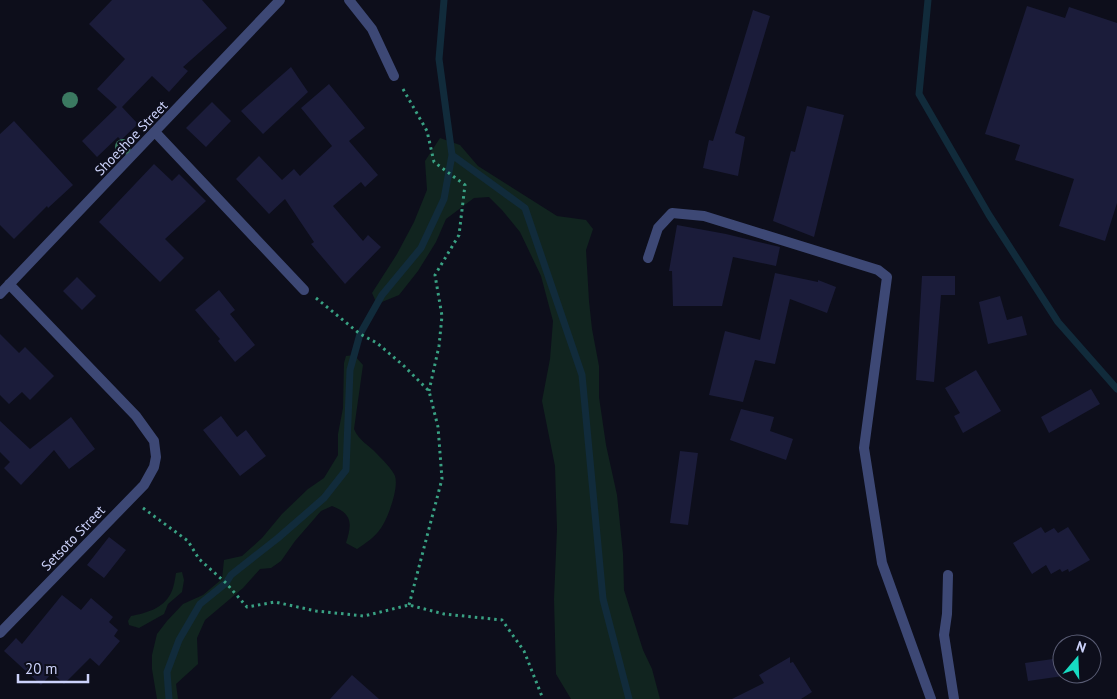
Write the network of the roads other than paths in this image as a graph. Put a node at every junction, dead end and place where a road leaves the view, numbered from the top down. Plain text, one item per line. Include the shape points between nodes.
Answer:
1 (280, 0) edge
2 (349, 0) edge
3 (394, 76) road end
4 (155, 132) junction
5 (648, 258) dead end
6 (9, 284) junction
7 (304, 290) road end
8 (0, 294) edge
9 (948, 575) dead end
10 (0, 633) edge
11 (931, 699) edge
12 (954, 699) edge

1 - 4 street, Shoeshoe Street
2 - 3 street via 372,29
4 - 6 street, Shoeshoe Street
4 - 7 street
5 - 11 street via 658,228 672,213 704,216 878,270 887,277 864,448 882,563
6 - 8 street, Shoeshoe Street
6 - 10 street, Setsoto Street via 136,416 154,441 156,457 144,484
9 - 12 street via 944,635

